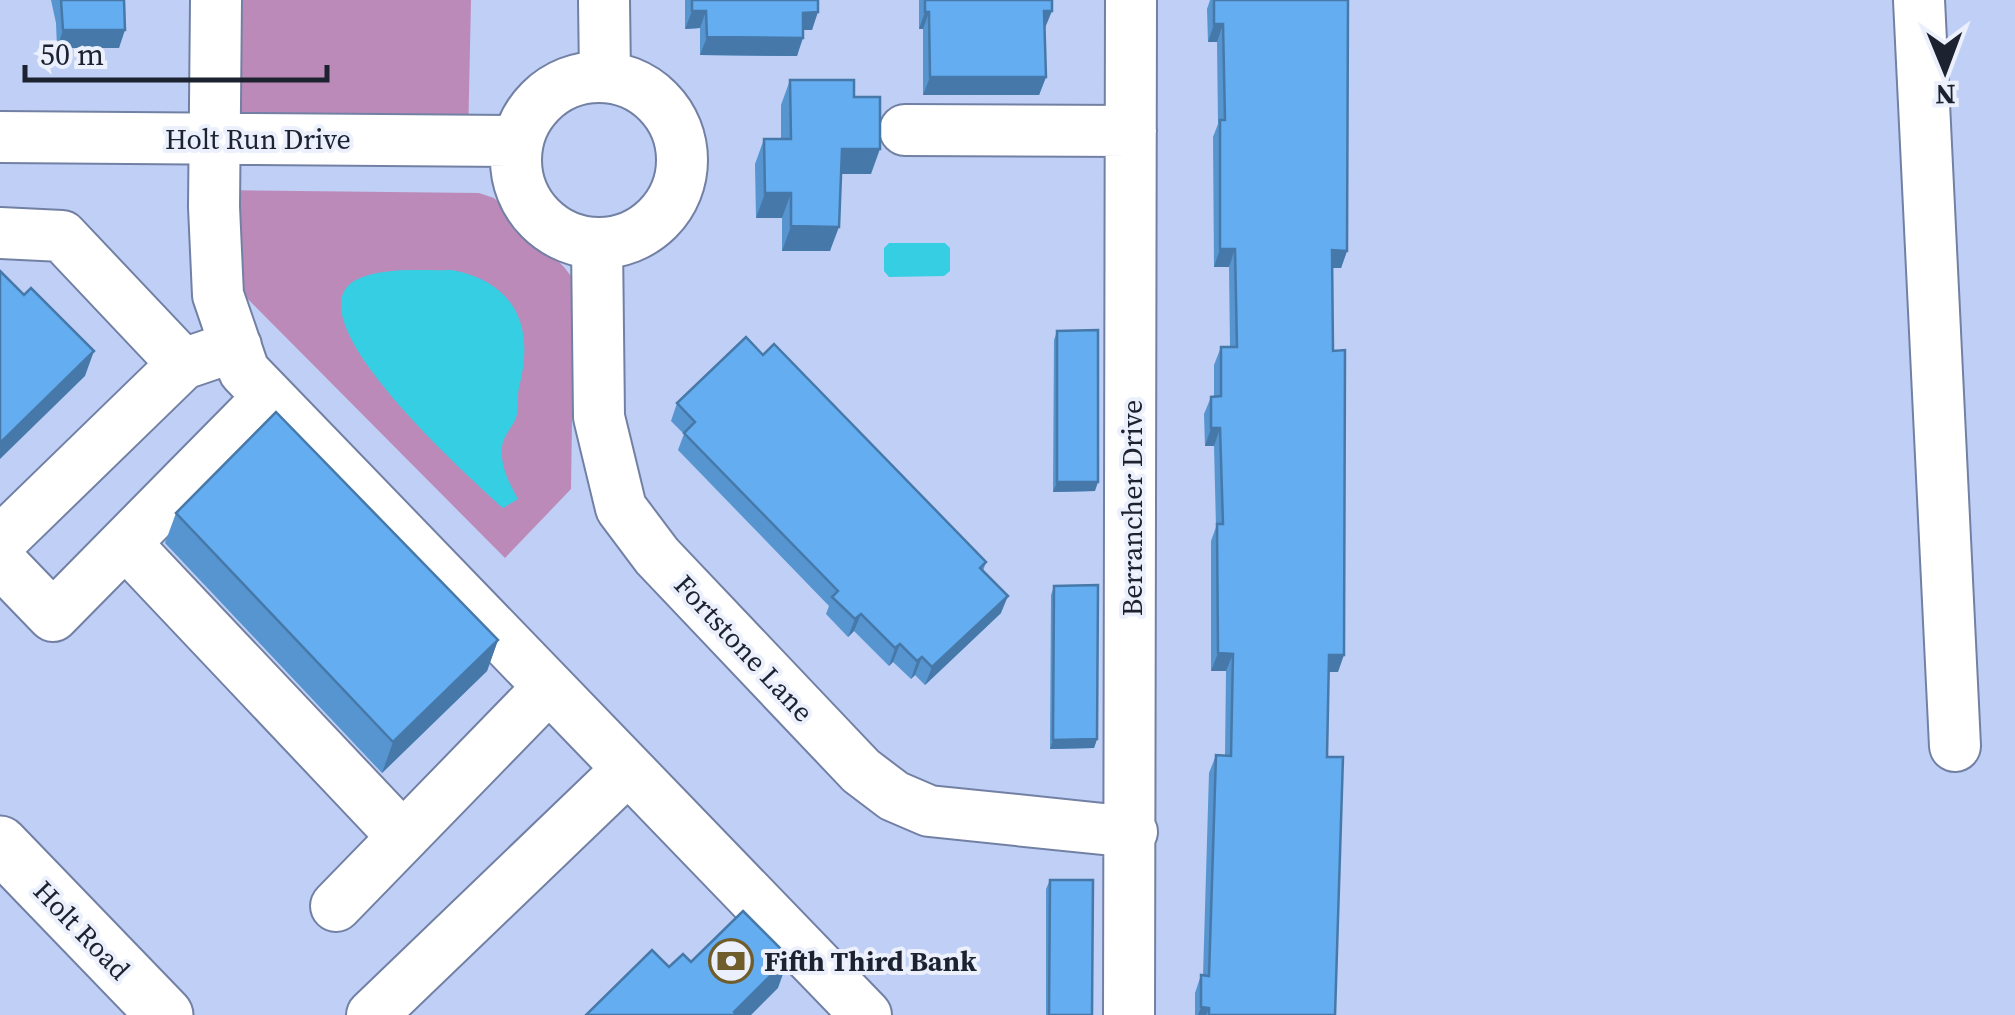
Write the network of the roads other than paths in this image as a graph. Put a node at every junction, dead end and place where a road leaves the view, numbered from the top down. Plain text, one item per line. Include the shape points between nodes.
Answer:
1 (216, 0) edge
2 (604, 0) edge
3 (1131, 0) edge
4 (1919, 0) edge
5 (605, 76) junction
6 (905, 130) dead end
7 (1131, 131) junction
8 (0, 137) edge
9 (215, 138) junction
10 (516, 141) junction
11 (0, 233) edge
12 (597, 244) junction
13 (236, 346) junction
14 (184, 364) junction
15 (269, 397) junction
16 (0, 542) edge
17 (125, 543) junction
18 (0, 561) edge
19 (549, 687) junction
20 (1955, 746) dead end
21 (628, 769) junction
22 (1132, 832) junction
23 (403, 838) junction
24 (0, 844) edge
25 (336, 906) dead end
26 (165, 1015) edge
27 (372, 1015) edge
28 (866, 1015) edge
29 (1129, 1015) edge

1 - 9 street
2 - 5 street
3 - 7 street, Berrancher Drive
4 - 20 street
5 - 10 street via 575,79 548,92
5 - 12 street via 636,84 662,103 679,131 684,164 676,195 657,221 630,238
6 - 7 street
7 - 22 street, Berrancher Drive
8 - 9 street, Holt Run Drive
9 - 10 street, Holt Run Drive
9 - 13 street via 218,295
10 - 12 street via 516,178 532,211 561,235
11 - 14 street via 62,236
12 - 22 street, Fortstone Lane via 599,417 621,508 657,556 862,772 894,796 961,816
13 - 14 street
13 - 15 street via 244,371
14 - 16 street
15 - 17 street
15 - 19 street
17 - 18 street via 53,616
17 - 23 street
19 - 21 street
19 - 23 street
21 - 27 street
21 - 28 street
22 - 29 street, Berrancher Drive
23 - 25 street
24 - 26 main road, Holt Road

